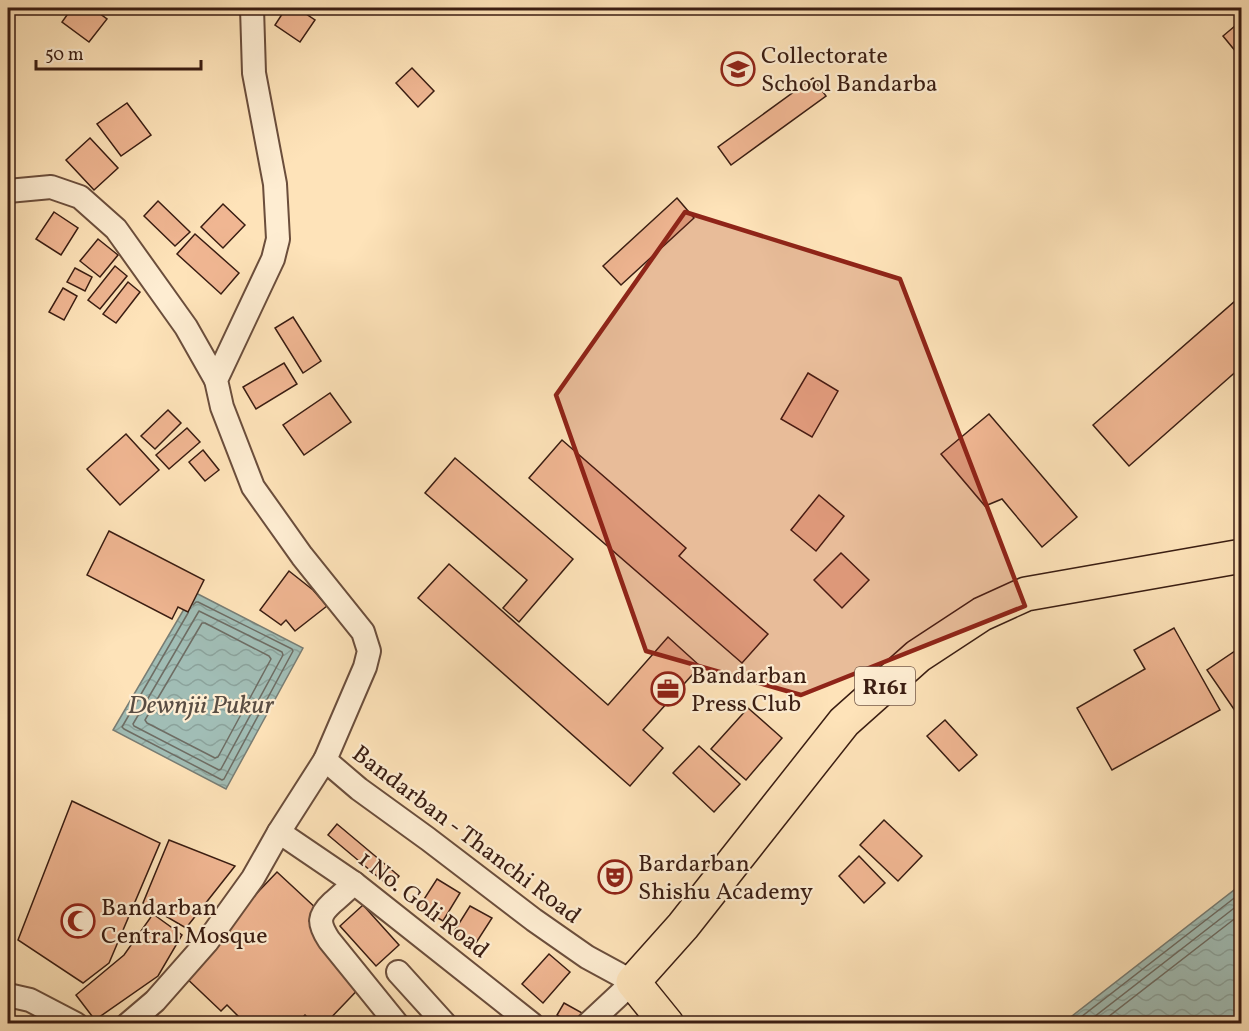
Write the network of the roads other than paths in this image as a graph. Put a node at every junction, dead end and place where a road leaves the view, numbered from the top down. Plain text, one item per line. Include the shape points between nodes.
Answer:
1 (252, 8) edge
2 (8, 190) edge
3 (216, 380) junction
4 (1242, 556) edge
5 (325, 760) junction
6 (279, 832) junction
7 (354, 883) junction
8 (398, 972) dead end
9 (633, 982) junction
10 (8, 995) edge
11 (76, 1023) edge
12 (129, 1023) edge
13 (397, 1023) edge
14 (445, 1023) edge
15 (532, 1023) edge
16 (588, 1023) edge
17 (667, 1023) edge

1 - 3 street via 254,73 275,184 278,239 273,259
2 - 3 street, Bandarban - Thanchi Road via 51,188 80,197 116,229 186,327
3 - 5 street, Bandarban - Thanchi Road via 222,407 254,487 302,556 363,632 369,651
4 - 9 main road, R161 via 1026,594 982,614 918,656 844,722 683,926
5 - 6 street
5 - 9 street, Bandarban - Thanchi Road via 534,920 587,957
6 - 7 street, 1 No. Goli Road
6 - 12 street via 253,878 207,942 155,1001
7 - 13 street via 323,912 322,929
7 - 15 street, 1 No. Goli Road
8 - 14 street
9 - 16 street
9 - 17 main road
10 - 11 street via 30,1000

